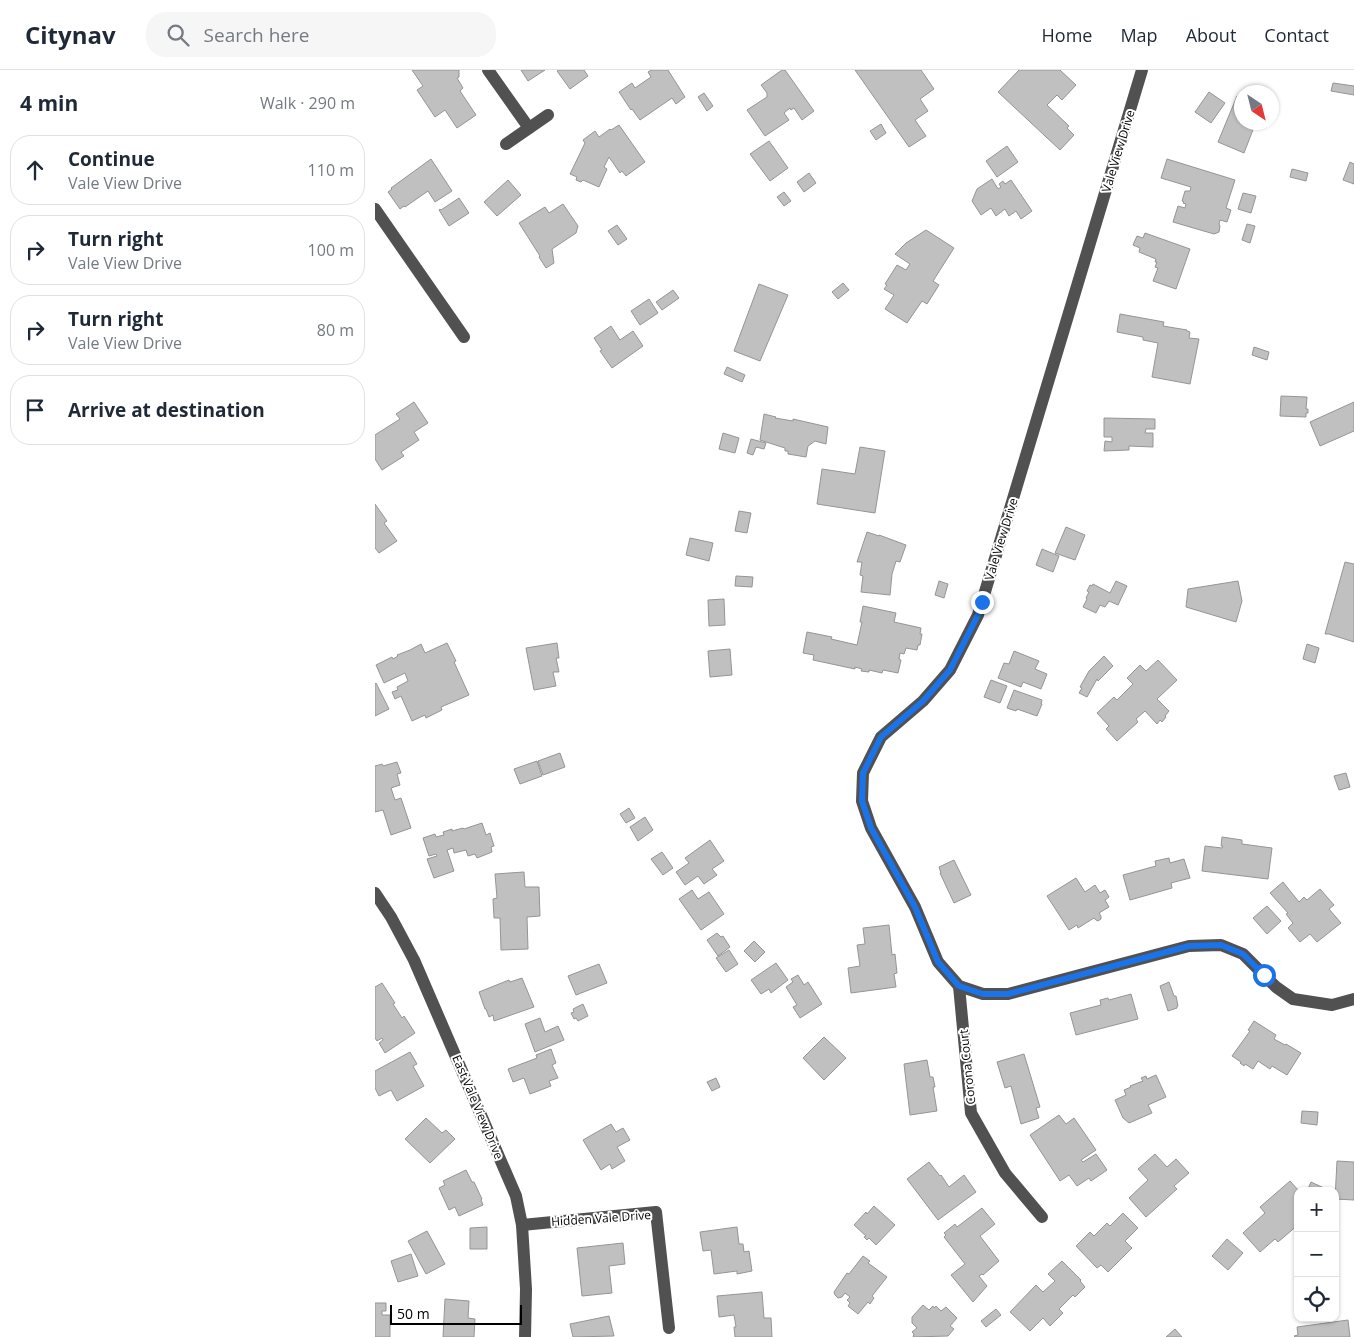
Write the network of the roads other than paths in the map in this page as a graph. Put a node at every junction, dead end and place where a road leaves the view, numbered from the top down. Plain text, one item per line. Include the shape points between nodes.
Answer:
1 (487, 70) edge
2 (1142, 70) edge
3 (548, 115) dead end
4 (529, 128) junction
5 (506, 144) dead end
6 (375, 209) edge
7 (464, 337) dead end
8 (375, 893) edge
9 (959, 986) junction
10 (1354, 999) edge
11 (1042, 1217) dead end
12 (522, 1224) junction
13 (669, 1328) dead end
14 (525, 1337) edge

1 - 4 street
2 - 9 street, Vale View Drive via 978,615 950,670 923,701 881,737 863,773 862,801 871,828 915,907 938,962
3 - 4 street
4 - 5 street
6 - 7 street
8 - 12 street, East Vale View Drive via 415,960 516,1196
9 - 10 street via 983,994 1008,994 1189,946 1221,945 1243,954 1293,999 1332,1005
9 - 11 street, Corona Court via 971,1113 1005,1172
12 - 13 street, Hidden Vale Drive via 656,1212
12 - 14 street, East Vale View Drive

